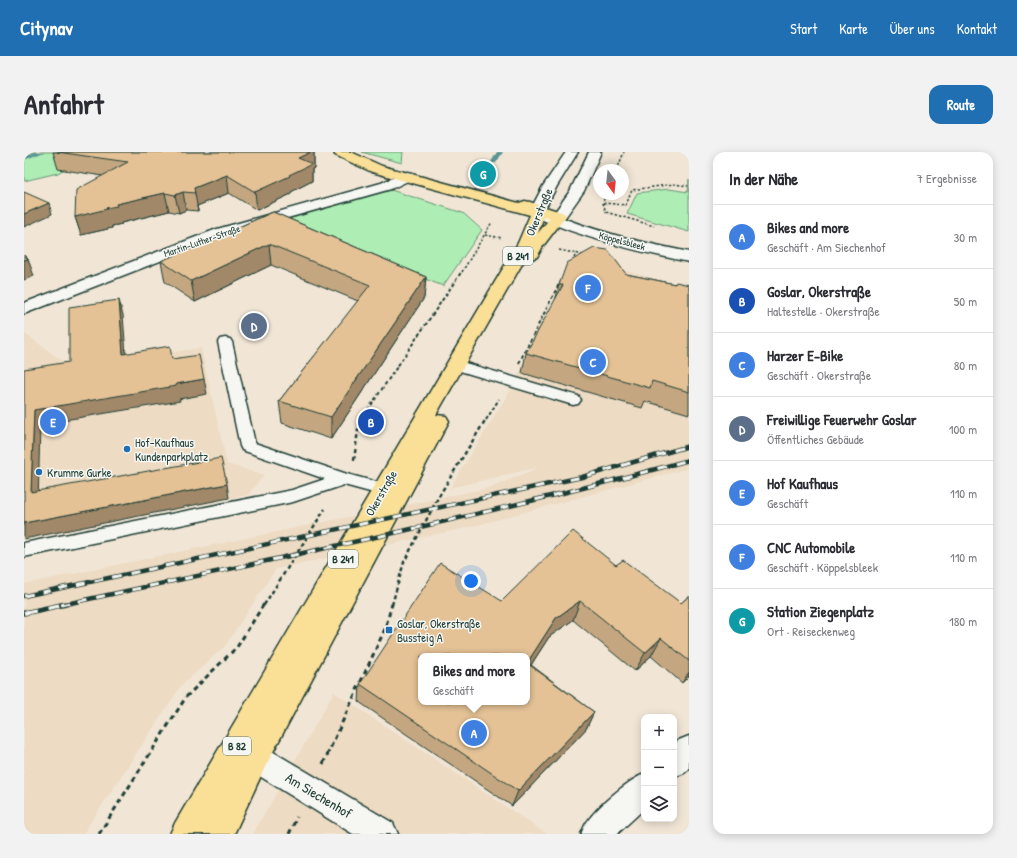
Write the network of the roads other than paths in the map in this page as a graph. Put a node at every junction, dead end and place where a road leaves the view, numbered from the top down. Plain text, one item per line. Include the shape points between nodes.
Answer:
1 (572, 152) edge
2 (595, 152) edge
3 (343, 154) edge
4 (407, 176) junction
5 (538, 211) junction
6 (557, 219) junction
7 (689, 256) edge
8 (24, 309) edge
9 (225, 342) dead end
10 (461, 367) junction
11 (573, 400) dead end
12 (344, 479) junction
13 (391, 492) junction
14 (24, 550) edge
15 (323, 633) joint
16 (288, 658) joint
17 (689, 750) edge
18 (255, 757) junction
19 (677, 760) edge
20 (641, 792) edge
21 (186, 834) edge
22 (218, 834) edge
23 (382, 834) edge
24 (597, 834) edge

1 - 5 street, Okerstraße via 550,186
2 - 6 street, Okerstraße via 577,191
3 - 4 main road via 377,169
4 - 5 main road via 505,205
4 - 8 street, Martin-Luther-Straße via 386,186 208,237
5 - 6 street, Köppelsbleek
5 - 10 main road, Okerstraße / B 241 via 526,243
6 - 7 street, Köppelsbleek via 601,236
6 - 10 main road, Okerstraße / B 241 via 536,245
9 - 12 lane via 248,446
10 - 11 lane
10 - 13 main road, Okerstraße / B 241
12 - 13 lane
12 - 14 lane via 293,496
13 - 15 main road, Okerstraße / B 241
13 - 16 main road, Okerstraße / B 241
15 - 18 main road, Okerstraße / B 82
16 - 21 main road, Okerstraße / B 82
17 - 19 street
18 - 22 main road, Okerstraße / B 82
18 - 23 street, Am Siechenhof
20 - 24 street

